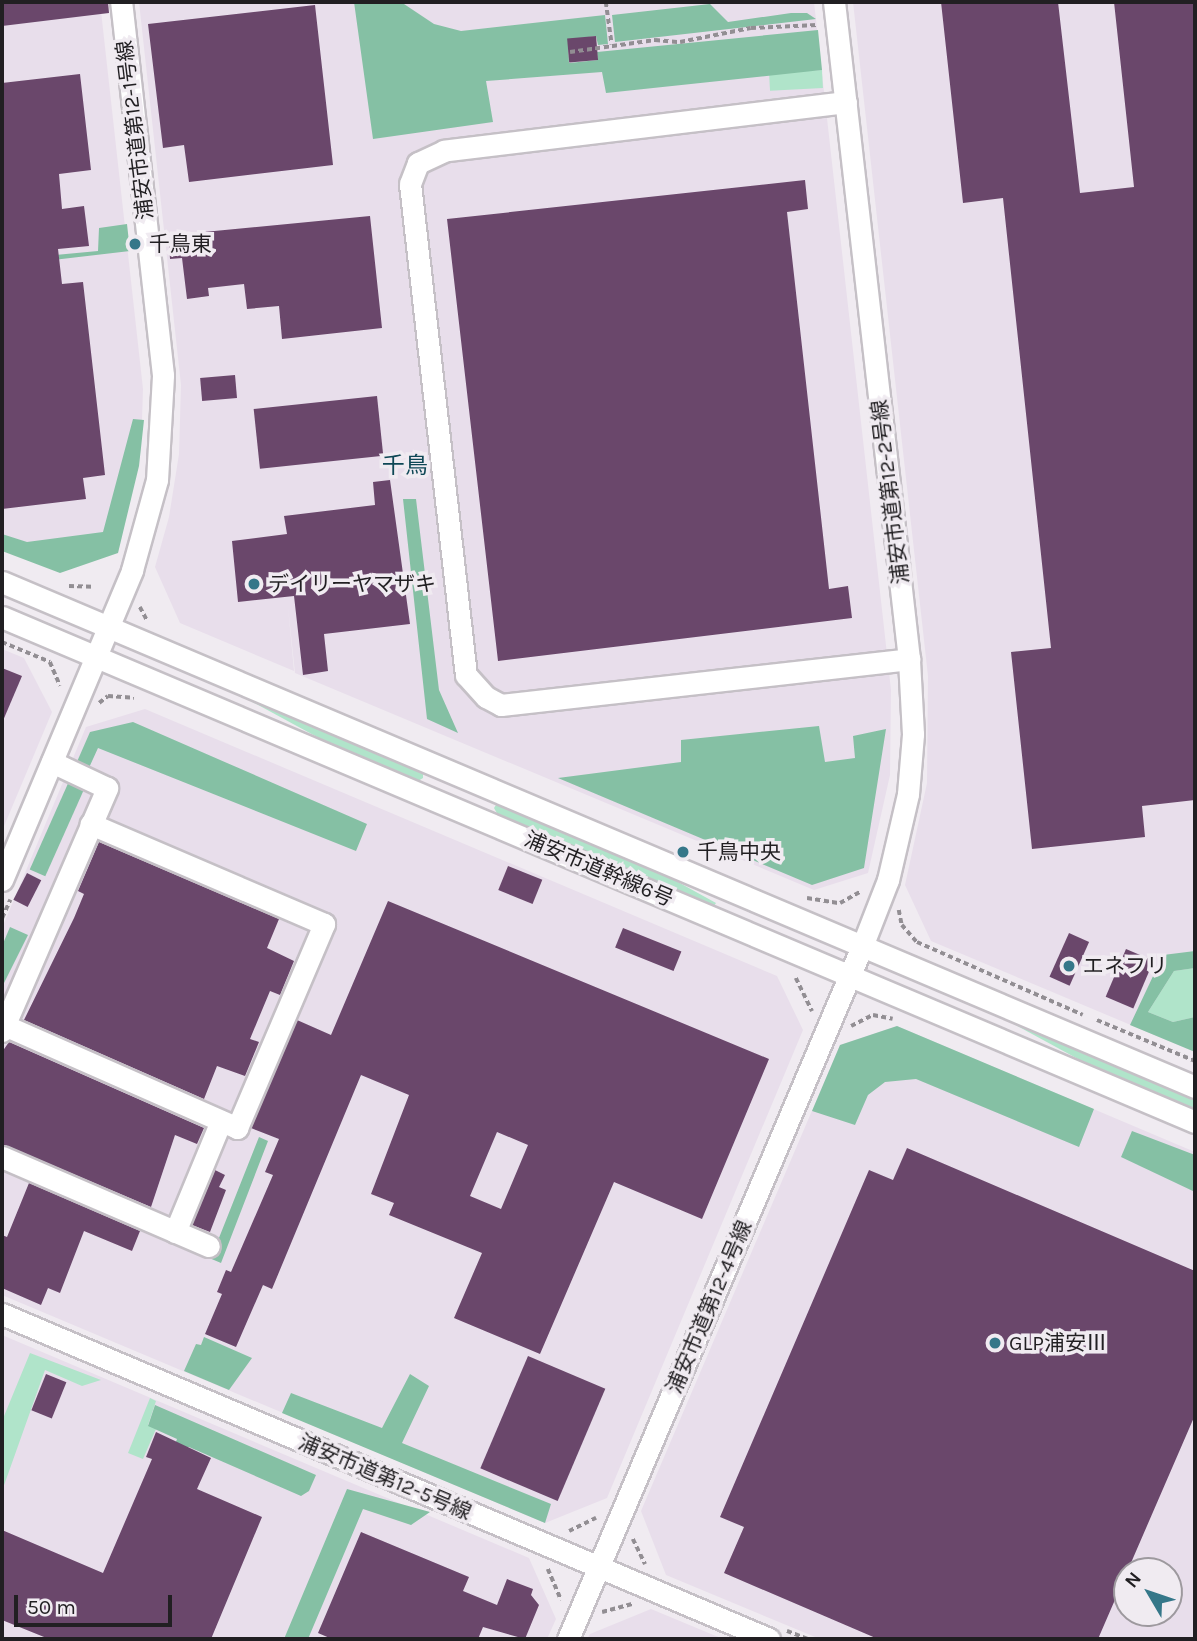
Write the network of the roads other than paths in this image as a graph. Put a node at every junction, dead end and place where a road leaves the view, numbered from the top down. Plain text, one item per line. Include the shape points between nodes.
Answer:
1 (121, 2) edge
2 (834, 2) edge
3 (846, 102) junction
4 (2, 582) edge
5 (2, 617) edge
6 (108, 626) junction
7 (96, 656) junction
8 (909, 659) junction
9 (52, 762) junction
10 (91, 824) junction
11 (2, 880) edge
12 (863, 944) junction
13 (850, 974) junction
14 (9, 995) edge
15 (3, 1028) edge
16 (1195, 1087) edge
17 (221, 1121) junction
18 (1195, 1122) edge
19 (2, 1157) edge
20 (175, 1232) junction
21 (209, 1246) dead end
22 (2, 1314) edge
23 (598, 1567) junction
24 (568, 1639) edge
25 (769, 1639) edge

1 - 6 street, 浦安市道第12-1号線 via 161,346 164,414 153,505
2 - 3 street, 浦安市道第12-2号線
3 - 8 street, 浦安市道第12-2号線
3 - 8 street via 444,151 418,163 410,184 466,675 486,697 501,705
4 - 6 street, 浦安市道幹線6号
5 - 7 street, 浦安市道幹線6号
6 - 7 street, 浦安市道第12-1号線
6 - 12 street, 浦安市道幹線6号
7 - 9 street, 浦安市道第12-1号線
7 - 13 street, 浦安市道幹線6号
8 - 12 street, 浦安市道第12-2号線 via 914,734 908,794 888,880
9 - 10 street via 107,788
9 - 11 street, 浦安市道第12-1号線
10 - 14 street
10 - 17 street via 324,924 237,1128
12 - 13 street, 浦安市道第12-2号線
12 - 16 street
13 - 18 street, 浦安市道幹線6号
13 - 23 street, 浦安市道第12-4号線
14 - 15 street
15 - 17 street
17 - 20 street
19 - 20 street
20 - 21 street
22 - 23 street, 浦安市道第12-5号線
23 - 24 street, 浦安市道第12-4号線
23 - 25 street, 浦安市道第12-5号線

